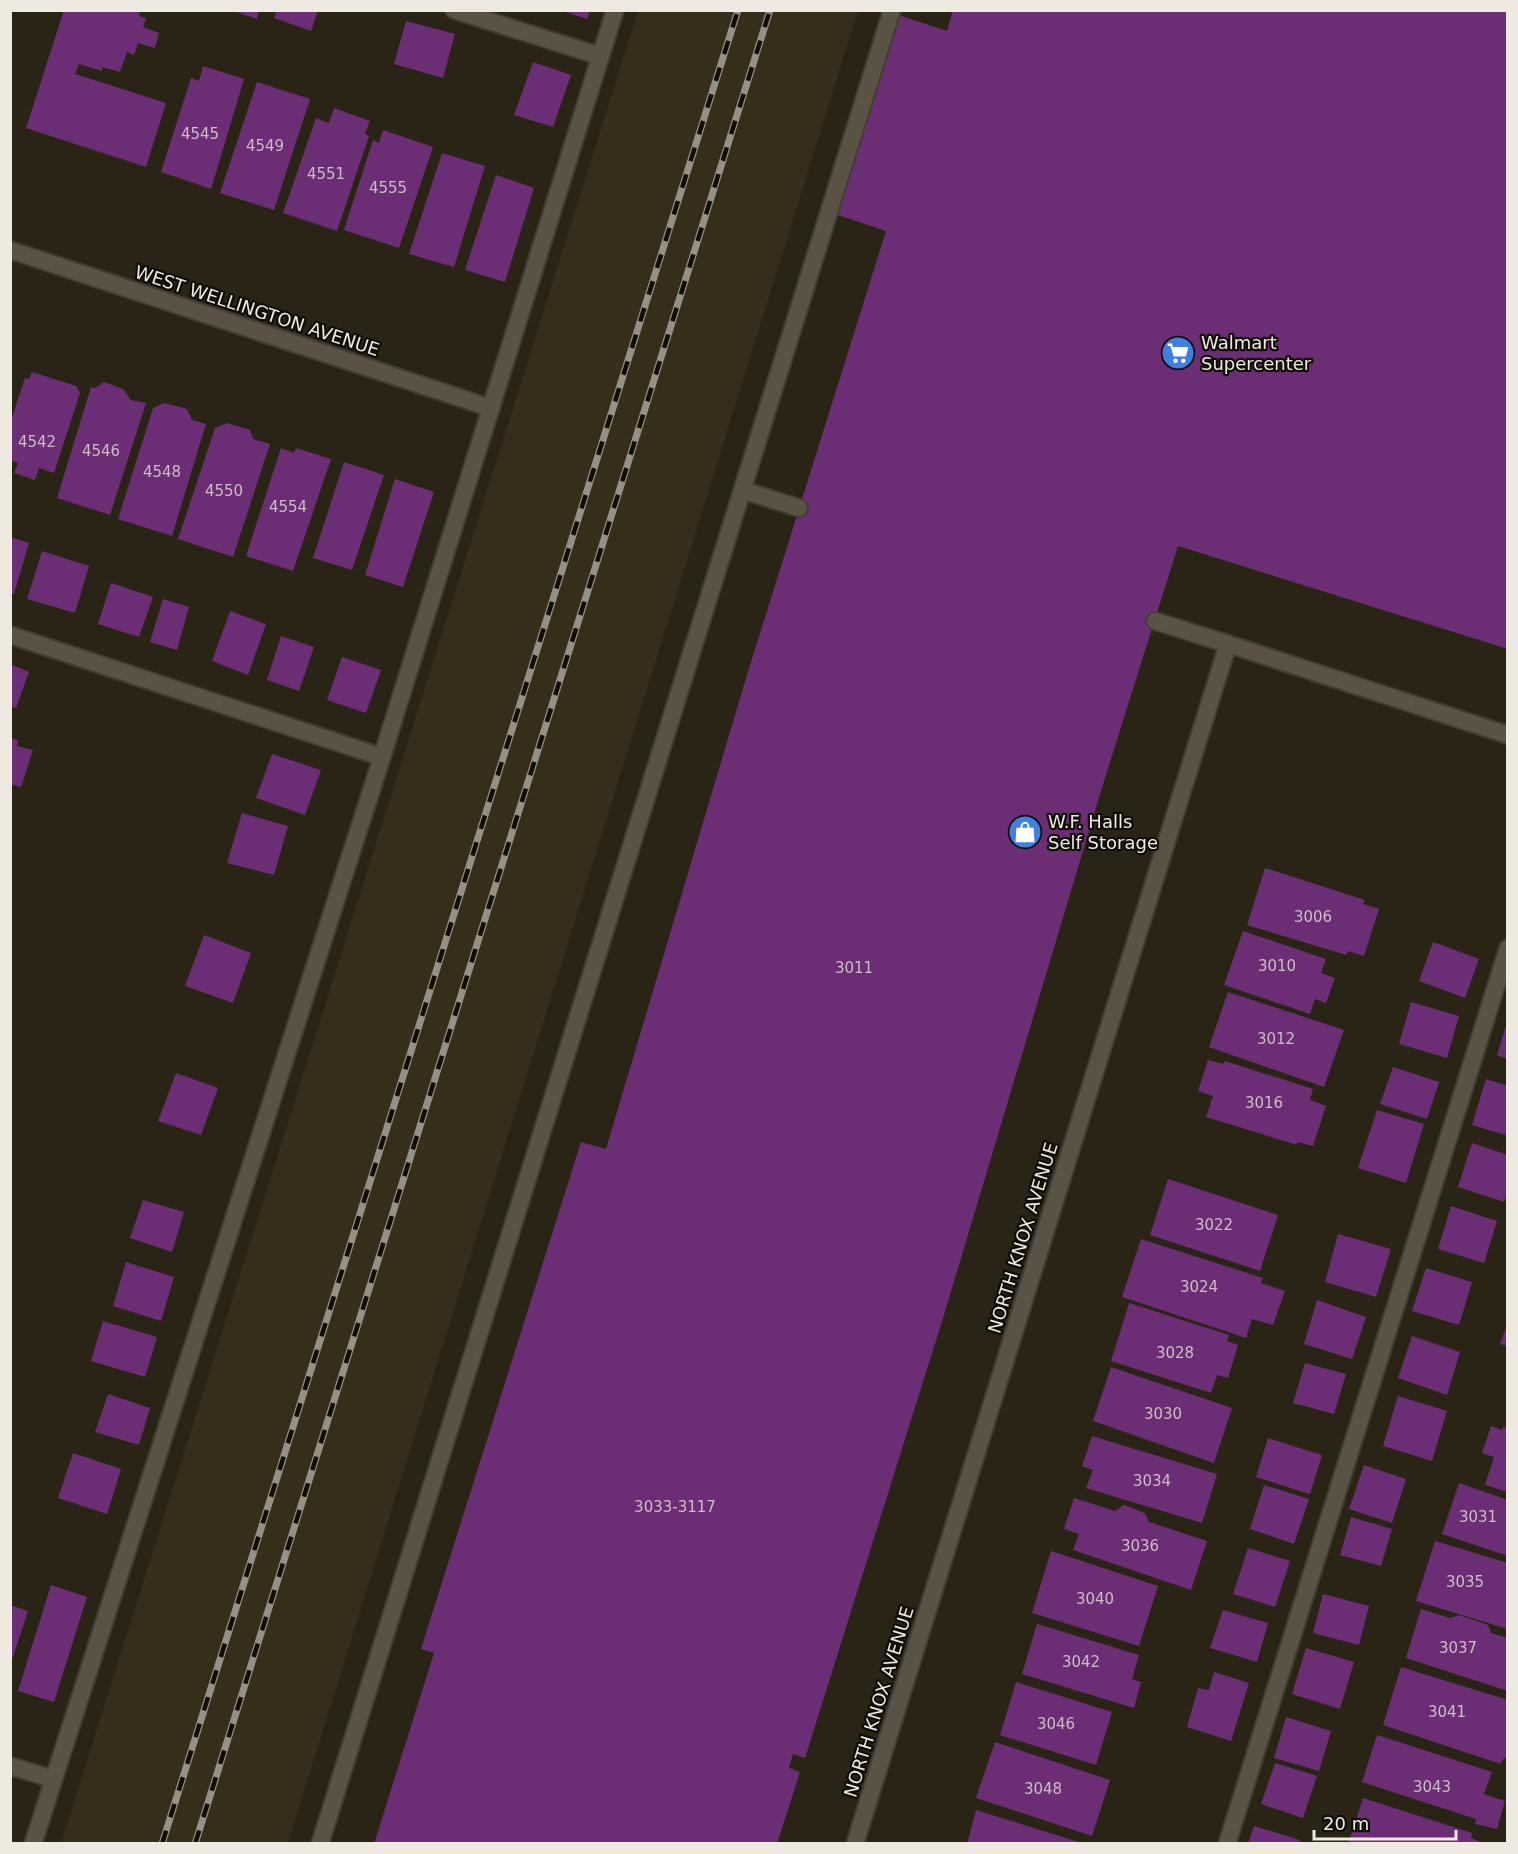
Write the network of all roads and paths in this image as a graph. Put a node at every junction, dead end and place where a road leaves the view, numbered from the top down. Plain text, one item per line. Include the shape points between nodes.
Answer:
1 (454, 10) edge
2 (615, 10) edge
3 (892, 10) edge
4 (600, 56) junction
5 (10, 250) edge
6 (491, 408) junction
7 (742, 490) junction
8 (799, 508) dead end
9 (1155, 621) dead end
10 (10, 635) edge
11 (1228, 644) junction
12 (1508, 735) edge
13 (382, 757) junction
14 (1508, 948) edge
15 (10, 1766) edge
16 (53, 1779) junction
17 (33, 1844) edge
18 (320, 1844) edge
19 (855, 1844) edge
20 (1227, 1844) edge

1 - 4 street
2 - 4 street
3 - 7 street
4 - 6 street
5 - 6 street, WEST WELLINGTON AVENUE
6 - 13 street
7 - 8 street
7 - 18 street
9 - 11 street
10 - 13 street
11 - 12 street
11 - 19 street, NORTH KNOX AVENUE
13 - 16 street
14 - 20 street
15 - 16 street
16 - 17 street

